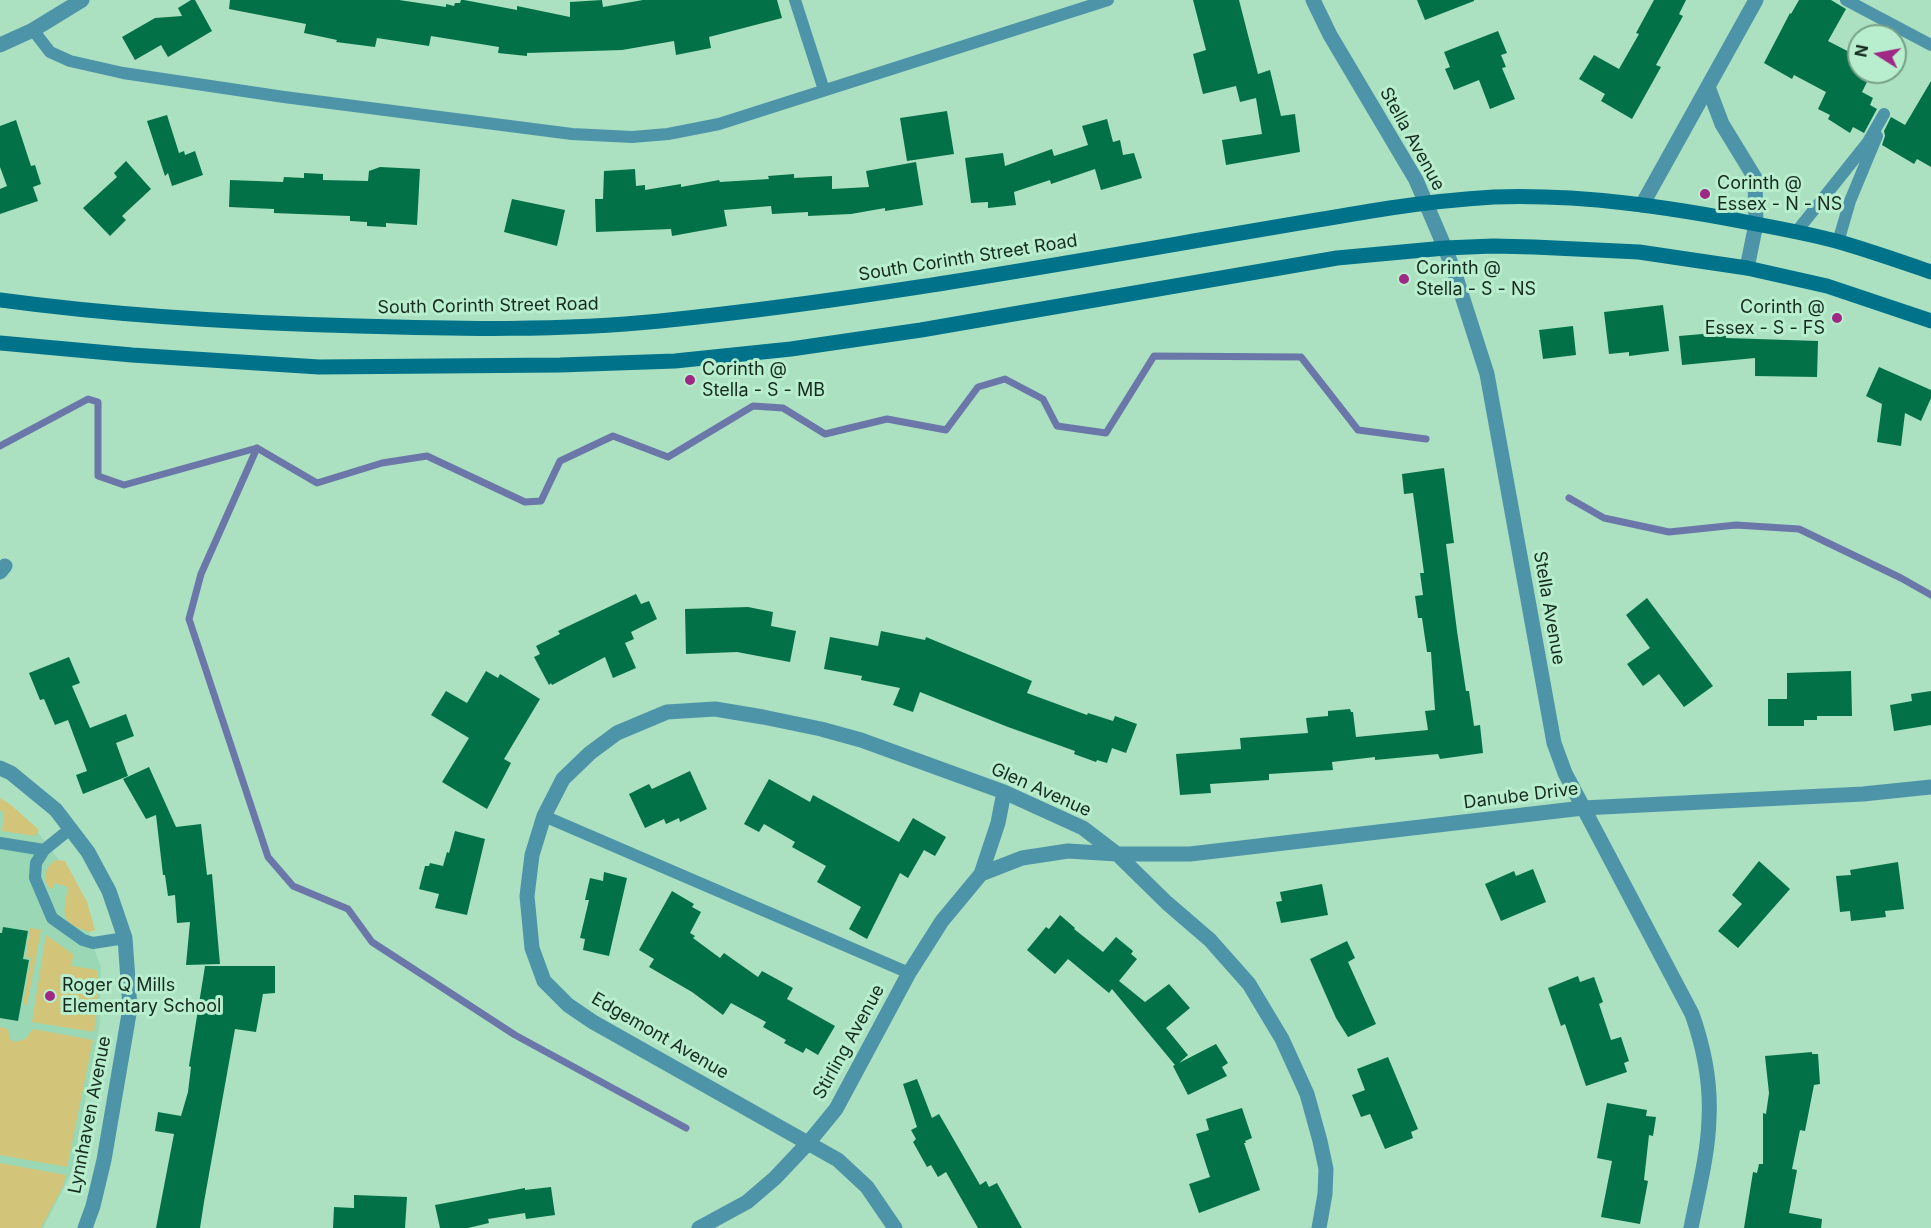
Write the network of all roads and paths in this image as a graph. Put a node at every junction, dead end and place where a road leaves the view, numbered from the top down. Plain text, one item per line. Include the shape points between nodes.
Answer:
1 (82, 0) edge
2 (795, 0) edge
3 (1108, 0) edge
4 (1313, 0) edge
5 (1756, 0) edge
6 (1846, 0) edge
7 (33, 30) junction
8 (0, 45) edge
9 (1931, 45) edge
10 (1708, 87) junction
11 (824, 90) junction
12 (1427, 203) junction
13 (1642, 205) junction
14 (1756, 224) junction
15 (1797, 231) junction
16 (1838, 242) junction
17 (1445, 248) junction
18 (1747, 268) junction
19 (1931, 272) edge
20 (0, 300) edge
21 (1931, 321) edge
22 (0, 344) edge
23 (0, 768) edge
24 (563, 779) joint
25 (1931, 787) edge
26 (1004, 792) junction
27 (1583, 808) junction
28 (544, 816) junction
29 (70, 829) junction
30 (0, 843) edge
31 (44, 850) junction
32 (1117, 854) junction
33 (981, 874) junction
34 (125, 938) junction
35 (909, 973) junction
36 (809, 1142) junction
37 (85, 1228) edge
38 (699, 1228) edge
39 (895, 1228) edge
40 (1319, 1228) edge
41 (1691, 1228) edge

1 - 7 street
2 - 11 lane
3 - 11 lane
4 - 12 street, Stella Avenue
5 - 10 street
6 - 9 lane
7 - 8 street
7 - 11 lane via 50,52 70,61 123,73 572,134 668,134 720,124
10 - 13 street
10 - 14 street via 1722,124 1755,178
12 - 13 main road, South Corinth Street Road via 1494,197
12 - 17 street, Stella Avenue
12 - 20 main road, South Corinth Street Road via 901,291 648,322 540,328 267,324
13 - 14 main road, South Corinth Street Road
14 - 15 main road, South Corinth Street Road
14 - 18 street
15 - 16 main road, South Corinth Street Road
15 - 16 lane via 1868,142 1884,114
16 - 19 main road, South Corinth Street Road
17 - 18 main road via 1533,246 1639,252
17 - 22 main road via 1337,258 921,330 675,361 319,367
17 - 27 street, Stella Avenue via 1487,374 1554,743
18 - 21 main road via 1827,286
23 - 29 street, Lynnhaven Avenue via 56,810
24 - 26 street, Glen Avenue via 617,733 667,712 716,709 851,738
24 - 28 street, Edgemont Avenue
25 - 27 street, Danube Drive
26 - 32 street, Glen Avenue via 1083,828
26 - 33 street, Stirling Avenue
27 - 32 street, Danube Drive via 1190,854
27 - 41 street, Stella Avenue via 1692,1014 1702,1043 1709,1118
28 - 35 lane
28 - 36 street, Edgemont Avenue via 532,855 527,896 532,948 544,981 592,1022
29 - 31 lane
29 - 34 street, Lynnhaven Avenue via 109,891
30 - 31 lane
31 - 34 lane via 36,863 35,878 52,918 93,943
32 - 33 street, Stirling Avenue via 1068,851 1022,858
32 - 40 street, Glen Avenue via 1210,940 1249,984 1282,1039 1307,1094 1326,1169
33 - 35 street, Stirling Avenue via 942,921
34 - 37 street, Lynnhaven Avenue via 130,1008 104,1160
35 - 36 street, Stirling Avenue via 836,1109
36 - 38 street, Stirling Avenue via 747,1202
36 - 39 street, Edgemont Avenue via 838,1160 867,1187

